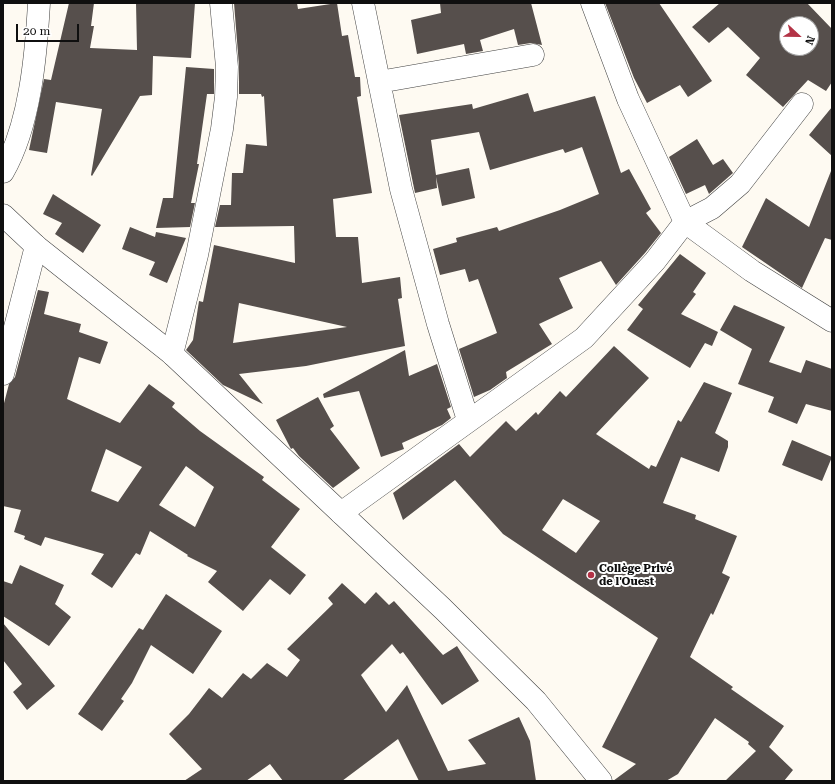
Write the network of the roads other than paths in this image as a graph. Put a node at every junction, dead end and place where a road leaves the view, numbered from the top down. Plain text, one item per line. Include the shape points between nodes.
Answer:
1 (39, 3) edge
2 (221, 3) edge
3 (363, 3) edge
4 (592, 3) edge
5 (533, 55) dead end
6 (379, 82) junction
7 (802, 104) dead end
8 (3, 172) edge
9 (3, 215) edge
10 (685, 222) junction
11 (36, 246) junction
12 (832, 322) edge
13 (172, 354) junction
14 (3, 374) edge
15 (468, 420) junction
16 (341, 513) junction
17 (601, 781) edge

1 - 8 street via 33,70 18,138
2 - 13 street via 227,67 222,130 197,255
3 - 6 street
4 - 10 street via 628,99
5 - 6 street
6 - 15 street via 401,189 438,324
7 - 10 street via 740,184 712,208
9 - 11 street
10 - 12 street via 752,271
10 - 15 street via 655,261 584,338
11 - 13 street
11 - 14 street
13 - 16 street
15 - 16 street
16 - 17 street via 536,701

